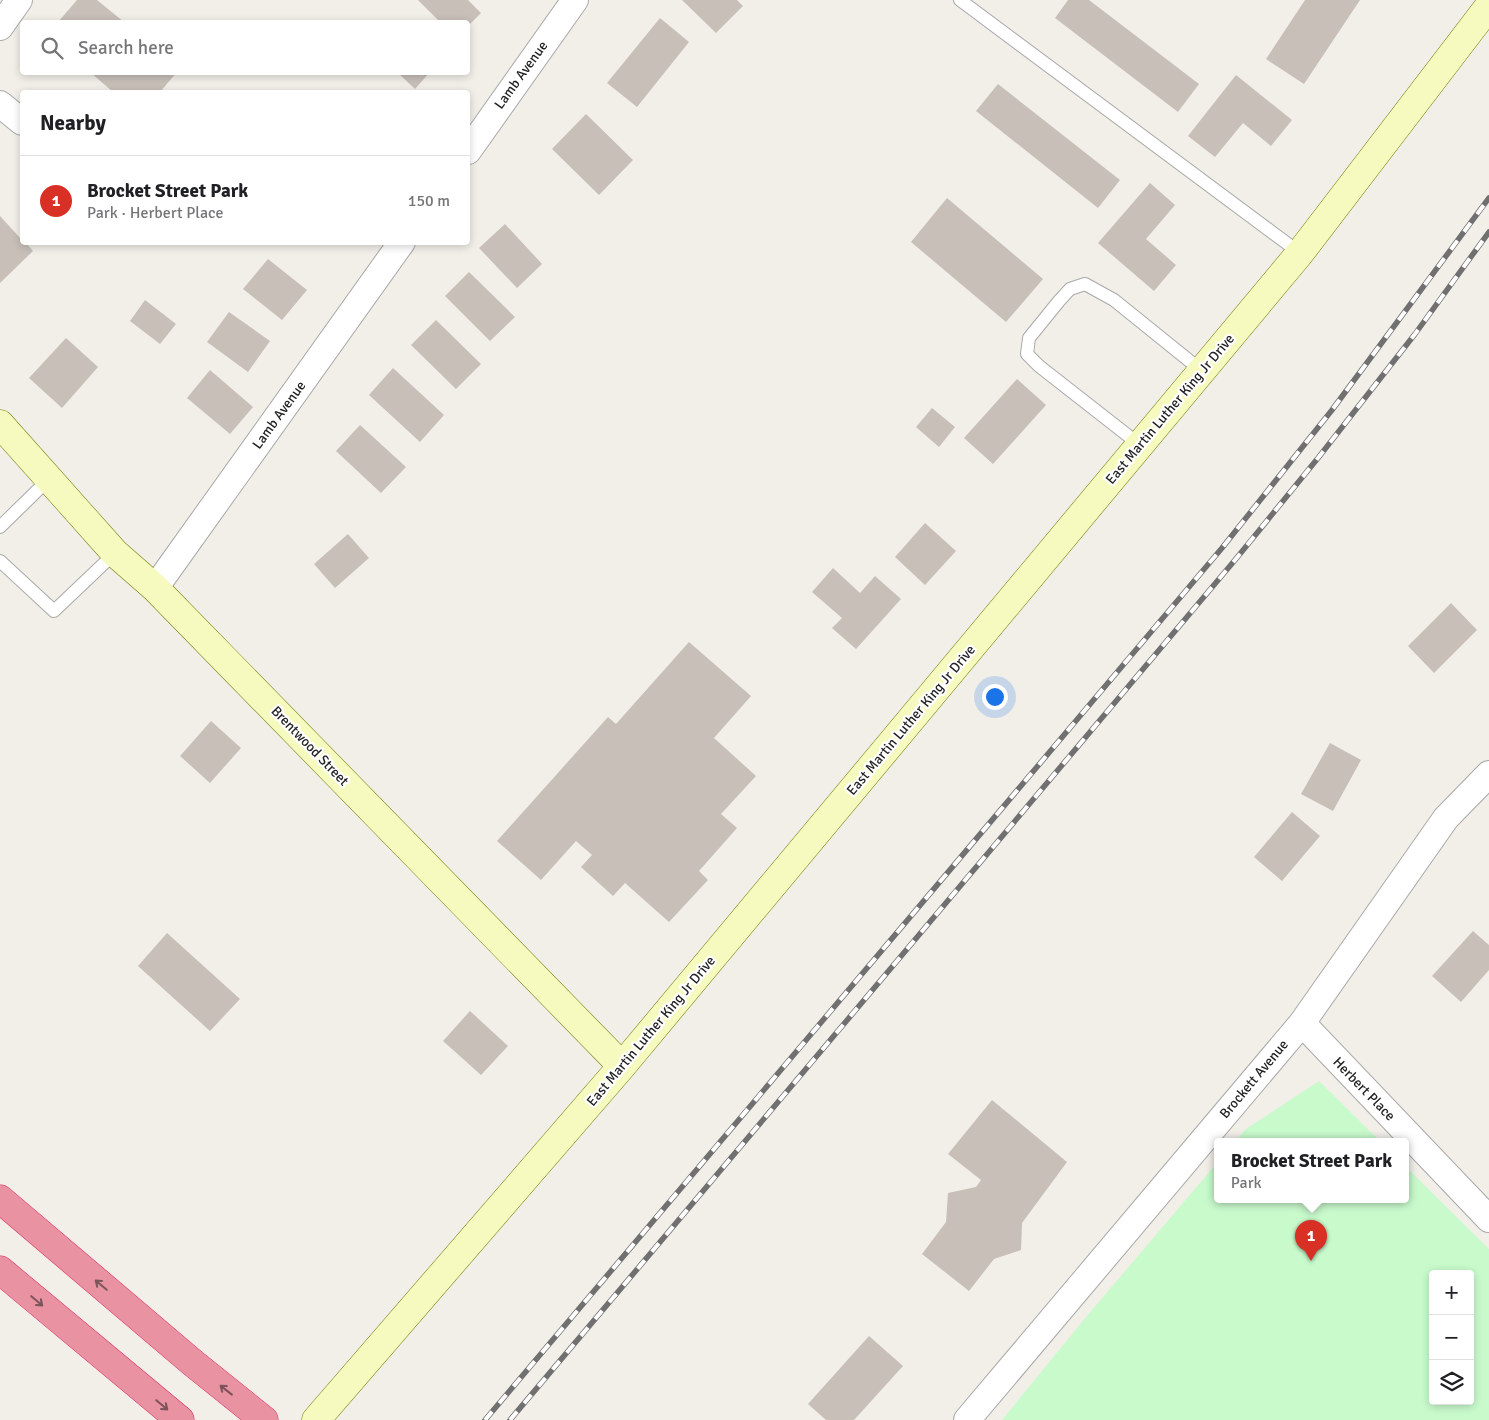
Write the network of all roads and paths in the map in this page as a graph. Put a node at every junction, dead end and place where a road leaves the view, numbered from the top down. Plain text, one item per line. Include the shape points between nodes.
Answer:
1 (19, 0) edge
2 (575, 0) edge
3 (960, 0) edge
4 (1489, 6) edge
5 (0, 27) edge
6 (0, 104) edge
7 (20, 120) edge
8 (470, 148) edge
9 (400, 245) edge
10 (1300, 253) junction
11 (1202, 371) junction
12 (0, 424) edge
13 (1140, 445) junction
14 (49, 480) junction
15 (0, 527) edge
16 (115, 554) junction
17 (0, 561) edge
18 (155, 588) junction
19 (1489, 774) edge
20 (1302, 1023) junction
21 (622, 1066) junction
22 (0, 1199) edge
23 (1489, 1219) edge
24 (0, 1270) edge
25 (180, 1420) edge
26 (264, 1420) edge
27 (316, 1420) edge
28 (967, 1420) edge

1 - 5 street
2 - 8 street, Lamb Avenue
3 - 10 lane
4 - 10 main road, East Martin Luther King Jr Drive
6 - 7 street
9 - 18 street, Lamb Avenue
10 - 11 main road, East Martin Luther King Jr Drive
11 - 13 main road, East Martin Luther King Jr Drive
11 - 13 lane via 1114,300 1085,284 1070,290 1059,301 1029,338 1027,354
12 - 14 main road, Brentwood Street
13 - 21 main road, East Martin Luther King Jr Drive
14 - 15 lane
14 - 16 main road, Brentwood Street
16 - 17 lane via 54,611
16 - 18 main road, Brentwood Street
18 - 21 main road, Brentwood Street
19 - 20 street, Brockett Avenue via 1446,818
20 - 23 street, Herbert Place
20 - 28 street, Brockett Avenue
21 - 27 main road, East Martin Luther King Jr Drive
26 -> 22 highway
24 -> 25 highway

